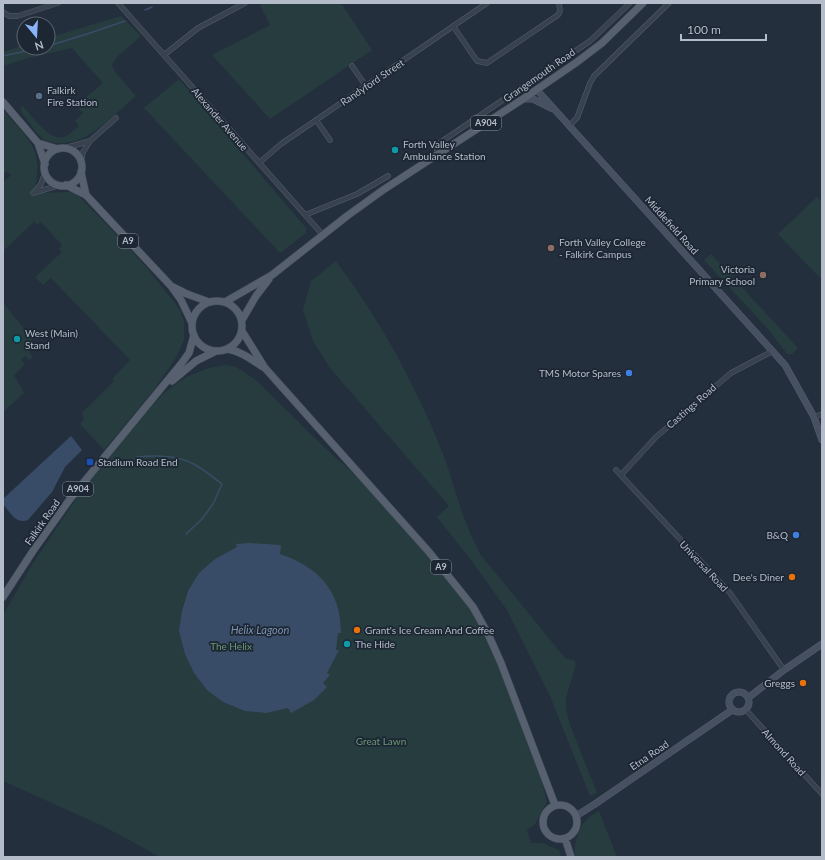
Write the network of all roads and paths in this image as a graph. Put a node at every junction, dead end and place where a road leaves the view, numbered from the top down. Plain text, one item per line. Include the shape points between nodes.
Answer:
1 (58, 3) edge
2 (118, 3) edge
3 (245, 3) edge
4 (487, 3) edge
5 (559, 3) edge
6 (630, 3) edge
7 (643, 3) edge
8 (669, 3) edge
9 (3, 12) edge
10 (617, 15) junction
11 (623, 22) junction
12 (453, 26) junction
13 (164, 55) junction
14 (352, 66) dead end
15 (366, 86) junction
16 (537, 90) junction
17 (523, 99) junction
18 (3, 102) edge
19 (556, 111) junction
20 (116, 118) dead end
21 (316, 120) junction
22 (569, 126) junction
23 (330, 140) dead end
24 (90, 141) junction
25 (38, 143) junction
26 (62, 148) junction
27 (439, 154) junction
28 (259, 163) junction
29 (44, 164) junction
30 (82, 164) junction
31 (81, 172) junction
32 (45, 173) junction
33 (388, 176) dead end
34 (63, 185) junction
35 (86, 195) junction
36 (305, 216) junction
37 (322, 234) junction
38 (272, 275) junction
39 (171, 286) junction
40 (209, 302) junction
41 (225, 302) junction
42 (242, 320) junction
43 (192, 323) junction
44 (242, 331) junction
45 (194, 335) junction
46 (227, 349) junction
47 (216, 351) junction
48 (773, 351) junction
49 (265, 368) junction
50 (162, 388) junction
51 (822, 414) edge
52 (814, 417) junction
53 (822, 440) edge
54 (616, 470) dead end
55 (621, 475) junction
56 (3, 597) edge
57 (822, 644) edge
58 (784, 670) junction
59 (748, 698) junction
60 (732, 710) junction
61 (746, 710) junction
62 (822, 794) edge
63 (555, 805) junction
64 (576, 816) junction
65 (565, 838) junction
66 (571, 857) edge

1 - 9 street via 18,16 9,16
2 - 13 street, Alexander Avenue
3 - 13 street via 198,28
4 - 12 street, Randyford Street
5 - 12 street via 558,15 487,63 477,61
6 - 10 street, Grangemouth Road
7 - 11 main road, Grangemouth Road / A904
8 - 22 street via 594,76 577,118
10 - 11 street
10 - 27 street, Grangemouth Road via 590,41 435,146
11 - 16 main road, Grangemouth Road / A904 via 602,42
12 - 15 street, Randyford Street
13 - 28 street, Alexander Avenue
14 - 15 street
15 - 21 street, Randyford Street
16 - 17 main road, Grangemouth Road / A904
16 - 19 street, Middlefield Road
17 - 19 street via 533,99
17 - 27 main road, Grangemouth Road / A904
18 - 25 main road
19 - 22 street, Middlefield Road
20 - 24 street
21 - 23 street
21 - 28 street, Randyford Street
22 - 48 street, Middlefield Road
24 - 26 street
24 - 30 street via 84,152
25 - 26 main road
25 - 29 main road
26 - 29 main road via 49,154
26 - 30 main road via 76,153
27 - 37 main road, Grangemouth Road / A904
28 - 36 street, Alexander Avenue
29 - 32 main road
30 - 31 main road
31 - 34 main road via 76,180
31 - 35 main road
32 - 34 main road via 51,181
32 - 34 street via 34,193
33 - 36 street via 357,194
34 - 35 main road, A9
35 - 39 main road, A9
36 - 37 street, Alexander Avenue
37 - 38 main road, Grangemouth Road / A904
38 - 41 main road, Grangemouth Road / A904
38 - 42 main road, Grangemouth Road / A904
39 - 40 main road, A9
39 - 43 main road, A9
40 - 41 main road
40 - 43 main road via 198,310
41 - 42 main road via 238,312
42 - 44 main road
43 - 45 main road
44 - 46 main road via 239,339
44 - 49 main road, A9
45 - 47 main road via 203,346
45 - 50 main road, Falkirk Road / A904 via 189,353
46 - 47 main road
46 - 49 main road, A9 via 240,352
47 - 50 main road, Falkirk Road / A904 via 196,361
48 - 52 street, Middlefield Road via 792,375
48 - 55 street, Castings Road via 731,373 656,437
49 - 63 main road, A9 via 429,552 473,607 501,663
50 - 56 main road, Falkirk Road / A904 via 70,500
51 - 52 street
52 - 53 street, Middlefield Road
54 - 55 street, Universal Road
55 - 58 street, Universal Road via 730,594
57 - 58 street
58 - 59 street
59 - 60 street via 740,692 733,694 729,704
59 - 61 street via 749,705
60 - 61 street via 739,713
60 - 64 street, Etna Road
61 - 62 street, Almond Road
63 - 64 main road via 565,805
63 - 65 main road via 546,812 543,823 551,836
64 - 65 main road via 576,827
65 - 66 main road

